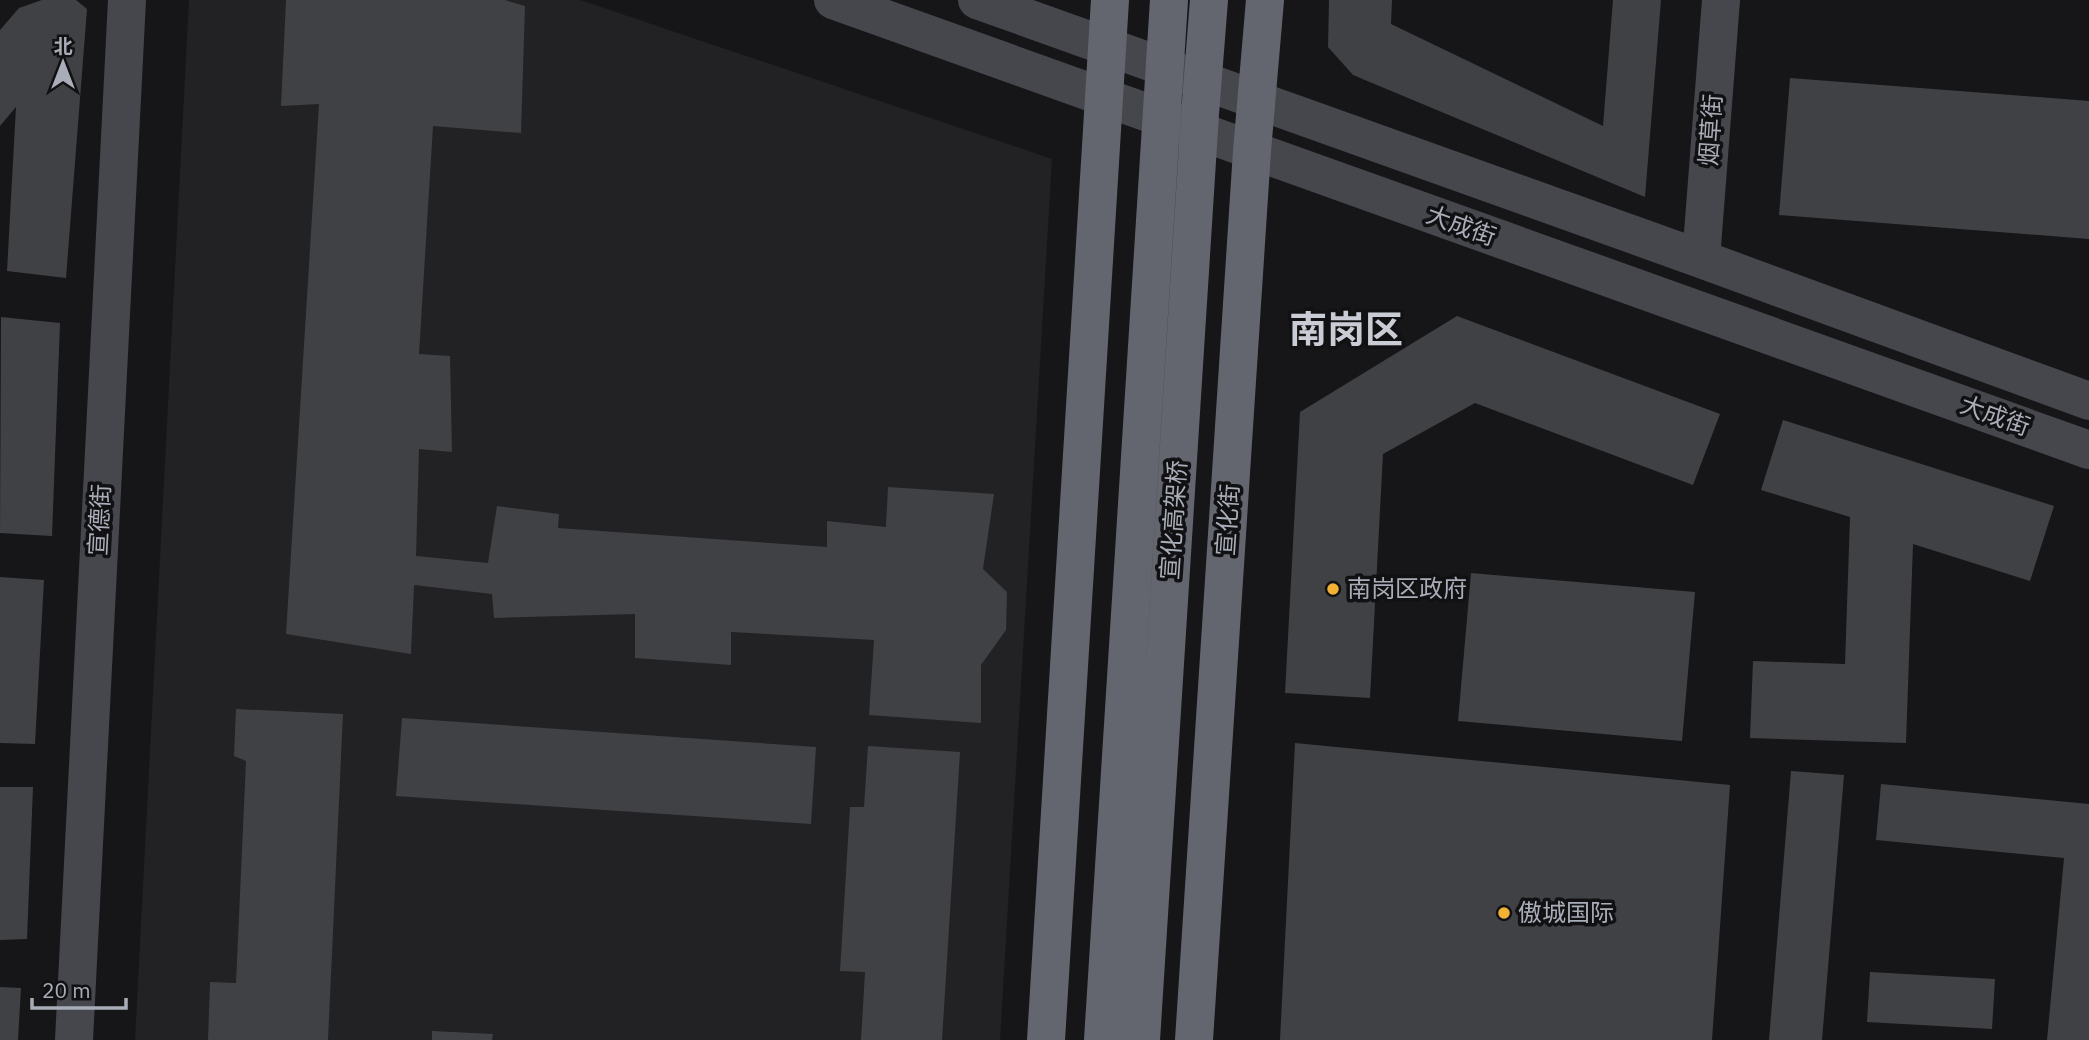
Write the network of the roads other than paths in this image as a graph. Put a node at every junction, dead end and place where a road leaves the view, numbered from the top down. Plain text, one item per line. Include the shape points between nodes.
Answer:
1 (127, 0) edge
2 (833, 0) edge
3 (976, 0) edge
4 (1110, 0) edge
5 (1169, 0) edge
6 (1209, 0) edge
7 (1265, 0) edge
8 (1721, 0) edge
9 (1106, 45) junction
10 (1104, 96) junction
11 (1256, 99) junction
12 (1252, 151) junction
13 (1701, 259) junction
14 (2089, 401) edge
15 (2089, 450) edge
16 (74, 1040) edge
17 (1046, 1040) edge
18 (1102, 1040) edge
19 (1141, 1040) edge
20 (1194, 1040) edge

1 - 16 main road, 宣德街
2 - 10 main road, 大成街
3 - 9 main road, 大成街
4 - 9 highway
5 - 18 highway, 宣化高架桥, bridge
6 - 19 highway, 宣化高架桥, bridge
7 - 11 highway, 宣化街
8 - 13 main road, 烟草街
9 - 10 highway
9 - 11 main road, 大成街
10 - 12 main road, 大成街
10 - 17 highway
11 - 12 highway, 宣化街
11 - 13 main road, 大成街
12 - 15 main road, 大成街
12 - 20 highway, 宣化街
13 - 14 main road, 大成街

